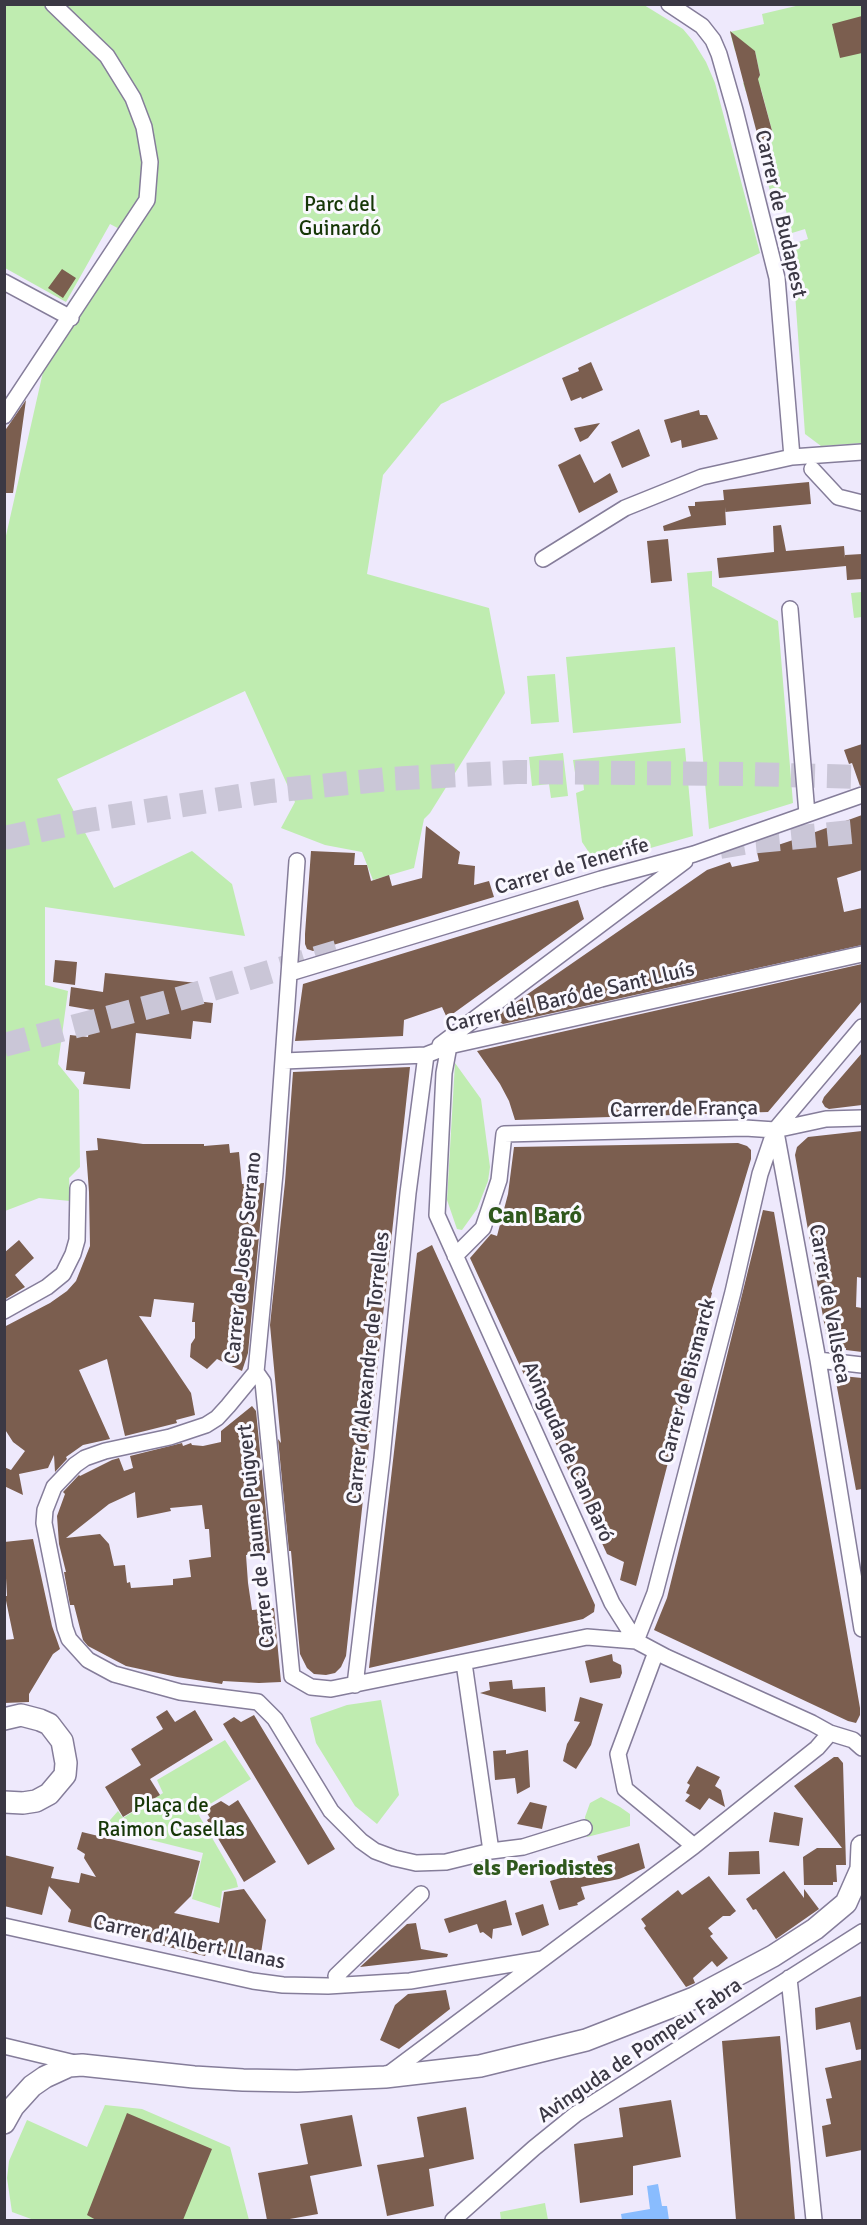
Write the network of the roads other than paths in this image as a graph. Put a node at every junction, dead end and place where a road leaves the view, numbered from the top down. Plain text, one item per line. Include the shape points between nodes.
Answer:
1 (53, 4) edge
2 (669, 4) edge
3 (4, 282) edge
4 (71, 318) junction
5 (4, 416) edge
6 (862, 452) edge
7 (792, 457) junction
8 (812, 470) dead end
9 (862, 503) edge
10 (543, 559) dead end
11 (790, 609) dead end
12 (862, 795) edge
13 (807, 814) junction
14 (694, 854) junction
15 (297, 861) dead end
16 (635, 870) junction
17 (646, 890) junction
18 (862, 954) edge
19 (290, 974) junction
20 (862, 1027) edge
21 (449, 1046) junction
22 (426, 1055) junction
23 (284, 1061) junction
24 (862, 1118) edge
25 (775, 1130) junction
26 (78, 1188) dead end
27 (455, 1256) junction
28 (4, 1311) edge
29 (818, 1360) junction
30 (862, 1365) edge
31 (256, 1372) junction
32 (617, 1613) junction
33 (862, 1629) edge
34 (597, 1637) junction
35 (636, 1641) junction
36 (656, 1652) junction
37 (464, 1663) junction
38 (355, 1685) junction
39 (4, 1719) edge
40 (830, 1733) junction
41 (862, 1748) edge
42 (4, 1802) edge
43 (584, 1828) dead end
44 (862, 1845) edge
45 (694, 1846) junction
46 (491, 1851) junction
47 (421, 1894) dead end
48 (4, 1926) edge
49 (862, 1932) edge
50 (545, 1959) junction
51 (336, 1976) dead end
52 (789, 1978) junction
53 (4, 2046) edge
54 (82, 2065) junction
55 (385, 2077) junction
56 (4, 2123) edge
57 (453, 2220) edge
58 (814, 2220) edge

1 - 4 street via 107,56 133,98 144,127 150,162 147,200
2 - 7 street, Carrer de Budapest via 702,26 713,40 735,110 777,278
3 - 4 street
4 - 5 street
6 - 7 street
7 - 10 street via 702,477 625,508
8 - 9 street via 838,498
11 - 13 street
12 - 13 street, Carrer de Tenerife
13 - 14 street, Carrer de Tenerife
14 - 16 street, Carrer de Tenerife
14 - 17 street
15 - 19 street, Carrer de Josep Serrano
16 - 17 street
16 - 19 street, Carrer de Tenerife
17 - 22 street
18 - 21 street, Carrer del Baró de Sant Lluís
19 - 23 street, Carrer de Josep Serrano
20 - 25 street
21 - 22 street, Carrer del Baró de Sant Lluís
21 - 27 street, Avinguda de Can Baró via 444,1073 437,1215
22 - 23 street, Carrer del Baró de Sant Lluís
22 - 38 street, Carrer d'Alexandre de Torrelles
23 - 31 street, Carrer de Josep Serrano
24 - 25 street, Carrer de França via 826,1119
25 - 27 street, Carrer de França via 504,1134 499,1180 483,1228
25 - 29 street, Carrer de Vallseca
25 - 35 street, Carrer de Bismarck via 760,1174 655,1593
26 - 28 street via 77,1240 63,1274
27 - 32 street, Avinguda de Can Baró
29 - 30 street
29 - 33 street, Carrer de Vallseca
31 - 38 street, Carrer de Jaume Puigvert via 263,1382 292,1676 311,1687
31 - 46 street, Carrer de Josep Serrano via 217,1418 206,1425 85,1458 54,1487 44,1523 69,1639 88,1660 114,1674 180,1692 258,1702 275,1719 331,1811 375,1851 416,1863 446,1862
32 - 34 street
32 - 35 street, Avinguda de Can Baró
34 - 35 street
34 - 37 street
35 - 36 street, Avinguda de Can Baró
36 - 40 street, Avinguda de Can Baró
36 - 45 street via 618,1754 625,1789
37 - 38 street
37 - 46 street
39 - 42 street via 21,1715 49,1724 62,1741 66,1763 65,1775 49,1794 36,1801
40 - 41 street, Avinguda de Can Baró via 853,1740
40 - 45 street via 817,1748
43 - 46 street via 524,1846
44 - 55 street via 861,1869 846,1903 782,1951 694,1998 570,2045 480,2066
45 - 50 street
47 - 51 street
48 - 50 street, Carrer d'Albert Llanas via 283,1985 410,1981
49 - 52 street, Avinguda de Pompeu Fabra
50 - 55 street
52 - 57 street, Avinguda de Pompeu Fabra via 576,2114
52 - 58 street
53 - 54 street
54 - 55 street via 243,2080
54 - 56 street via 58,2069 45,2077 13,2107

